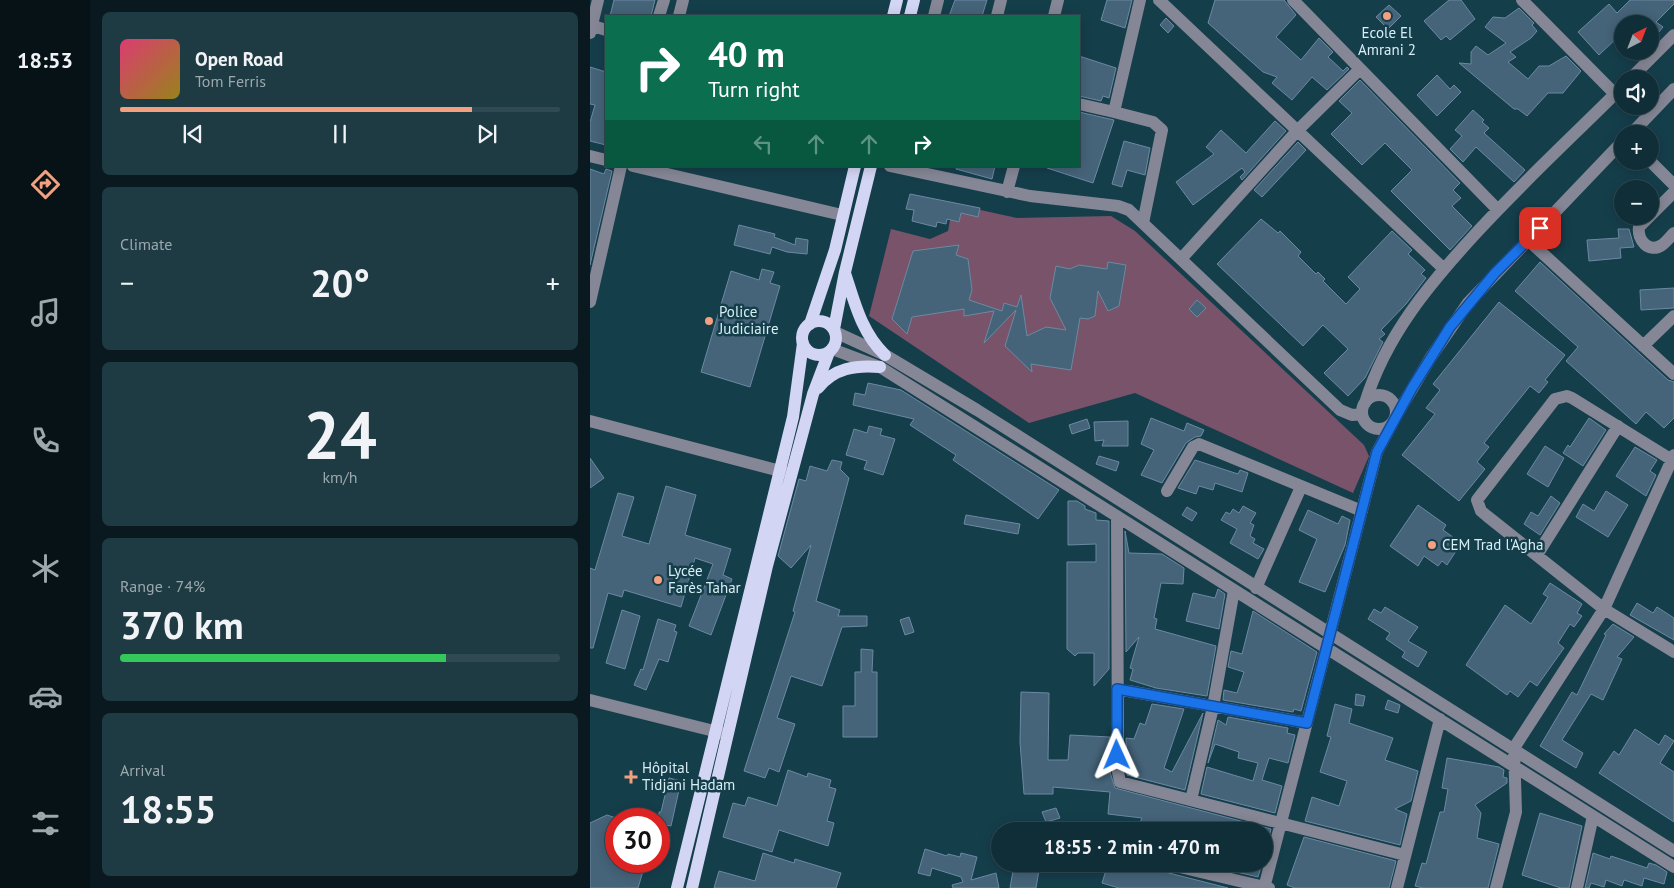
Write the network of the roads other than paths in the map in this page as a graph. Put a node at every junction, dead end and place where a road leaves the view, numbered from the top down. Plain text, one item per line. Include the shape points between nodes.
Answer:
1 (598, 0) edge
2 (664, 0) edge
3 (683, 0) edge
4 (897, 0) edge
5 (914, 0) edge
6 (938, 0) edge
7 (1001, 0) edge
8 (1058, 0) edge
9 (1140, 0) edge
10 (1159, 0) edge
11 (1293, 0) edge
12 (1522, 0) edge
13 (660, 15) edge
14 (679, 15) edge
15 (893, 15) edge
16 (910, 15) edge
17 (934, 15) edge
18 (997, 15) edge
19 (1054, 15) edge
20 (591, 28) edge
21 (605, 30) edge
22 (1674, 35) edge
23 (1360, 69) junction
24 (1639, 70) edge
25 (1614, 85) edge
26 (1674, 89) edge
27 (1614, 95) edge
28 (1080, 104) edge
29 (1114, 112) junction
30 (1640, 125) edge
31 (1297, 131) junction
32 (1614, 150) edge
33 (590, 156) edge
34 (605, 160) edge
35 (621, 167) edge
36 (638, 167) edge
37 (855, 167) edge
38 (871, 167) edge
39 (894, 167) edge
40 (1014, 167) edge
41 (1659, 170) edge
42 (1674, 185) edge
43 (1007, 192) junction
44 (1674, 192) edge
45 (1498, 210) junction
46 (842, 215) junction
47 (1143, 223) junction
48 (1674, 233) edge
49 (1528, 240) junction
50 (1181, 259) junction
51 (1444, 270) junction
52 (845, 272) junction
53 (590, 302) edge
54 (1674, 316) edge
55 (810, 324) junction
56 (835, 330) junction
57 (803, 342) junction
58 (1643, 346) junction
59 (830, 350) junction
60 (885, 355) junction
61 (880, 367) junction
62 (1674, 374) edge
63 (814, 394) junction
64 (1363, 412) junction
65 (1394, 420) junction
66 (590, 421) edge
67 (1618, 426) junction
68 (1377, 452) junction
69 (1673, 457) edge
70 (786, 473) junction
71 (1670, 475) edge
72 (1301, 487) junction
73 (1167, 491) dead end
74 (1362, 511) junction
75 (1117, 516) junction
76 (1537, 555) junction
77 (1256, 588) junction
78 (1234, 590) junction
79 (1604, 609) junction
80 (1329, 634) junction
81 (1327, 648) junction
82 (1674, 652) edge
83 (1117, 689) junction
84 (590, 700) edge
85 (1213, 707) junction
86 (1440, 719) junction
87 (1307, 723) junction
88 (721, 733) junction
89 (1514, 748) junction
90 (1513, 765) junction
91 (1191, 800) junction
92 (1594, 816) junction
93 (1282, 823) junction
94 (1674, 851) edge
95 (1405, 855) junction
96 (1674, 867) edge
97 (1200, 872) edge
98 (677, 888) edge
99 (692, 888) edge
100 (1266, 888) edge
101 (1397, 888) edge
102 (1496, 888) edge
103 (1577, 888) edge

1 - 20 street
2 - 13 street
3 - 14 street
4 - 15 main road
5 - 16 main road
6 - 17 street
7 - 18 street
8 - 19 street
9 - 29 street
10 - 31 street
11 - 23 street
12 - 25 street
20 - 21 street
22 - 24 street
23 - 31 street
23 - 45 street
26 - 30 street
27 - 45 street
28 - 29 street
29 - 47 street via 1153,122 1162,130
31 - 50 street
31 - 51 street
32 - 49 street
33 - 34 street
35 - 53 street
36 - 46 street
37 - 46 main road
38 - 52 main road
39 - 43 street
40 - 43 street
41 - 42 street
43 - 47 street via 1118,206 1129,210
44 - 48 street via 1639,227 1638,233 1644,244 1652,248 1660,246
45 - 51 street
46 - 55 main road via 835,250
47 - 50 street
49 - 58 street
49 - 65 street via 1495,273 1450,327
50 - 64 street via 1340,410 1352,415
51 - 64 street via 1398,329 1375,372
52 - 56 main road
52 - 60 main road via 866,333
54 - 58 street
55 - 56 main road via 820,321
55 - 57 main road via 804,332
56 - 59 main road via 836,338
56 - 60 street
57 - 59 main road via 814,354
57 - 70 main road
58 - 62 street
59 - 61 street
59 - 63 main road
60 - 77 street
61 - 63 main road via 842,370 829,376
61 - 75 street
63 - 70 main road
64 - 65 street via 1372,428 1377,430 1383,430
64 - 65 street via 1374,396 1386,396 1395,404
64 - 68 street
65 - 68 street
66 - 70 street
67 - 69 street
67 - 76 street
67 - 76 street via 1572,398 1555,399 1481,493 1478,500 1481,511
68 - 74 street
69 - 71 street
70 - 88 main road via 767,566
71 - 79 street
72 - 73 street via 1199,444 1193,447
72 - 74 street
72 - 77 street
74 - 80 street
75 - 78 street
75 - 83 street
76 - 79 street
77 - 80 street
78 - 81 street
78 - 85 street
79 - 82 street
79 - 89 street
80 - 81 street
80 - 89 street
81 - 86 street
81 - 87 street
83 - 85 street
83 - 91 street via 1120,782
84 - 88 street
85 - 87 street
85 - 91 street
86 - 90 street
86 - 95 street
87 - 93 street
88 - 98 main road
88 - 99 main road
89 - 90 street
89 - 94 street
90 - 92 street
90 - 102 street via 1515,821
91 - 93 street
92 - 96 street
92 - 103 street
93 - 95 street
93 - 100 street
95 - 101 street
97 - 100 street

